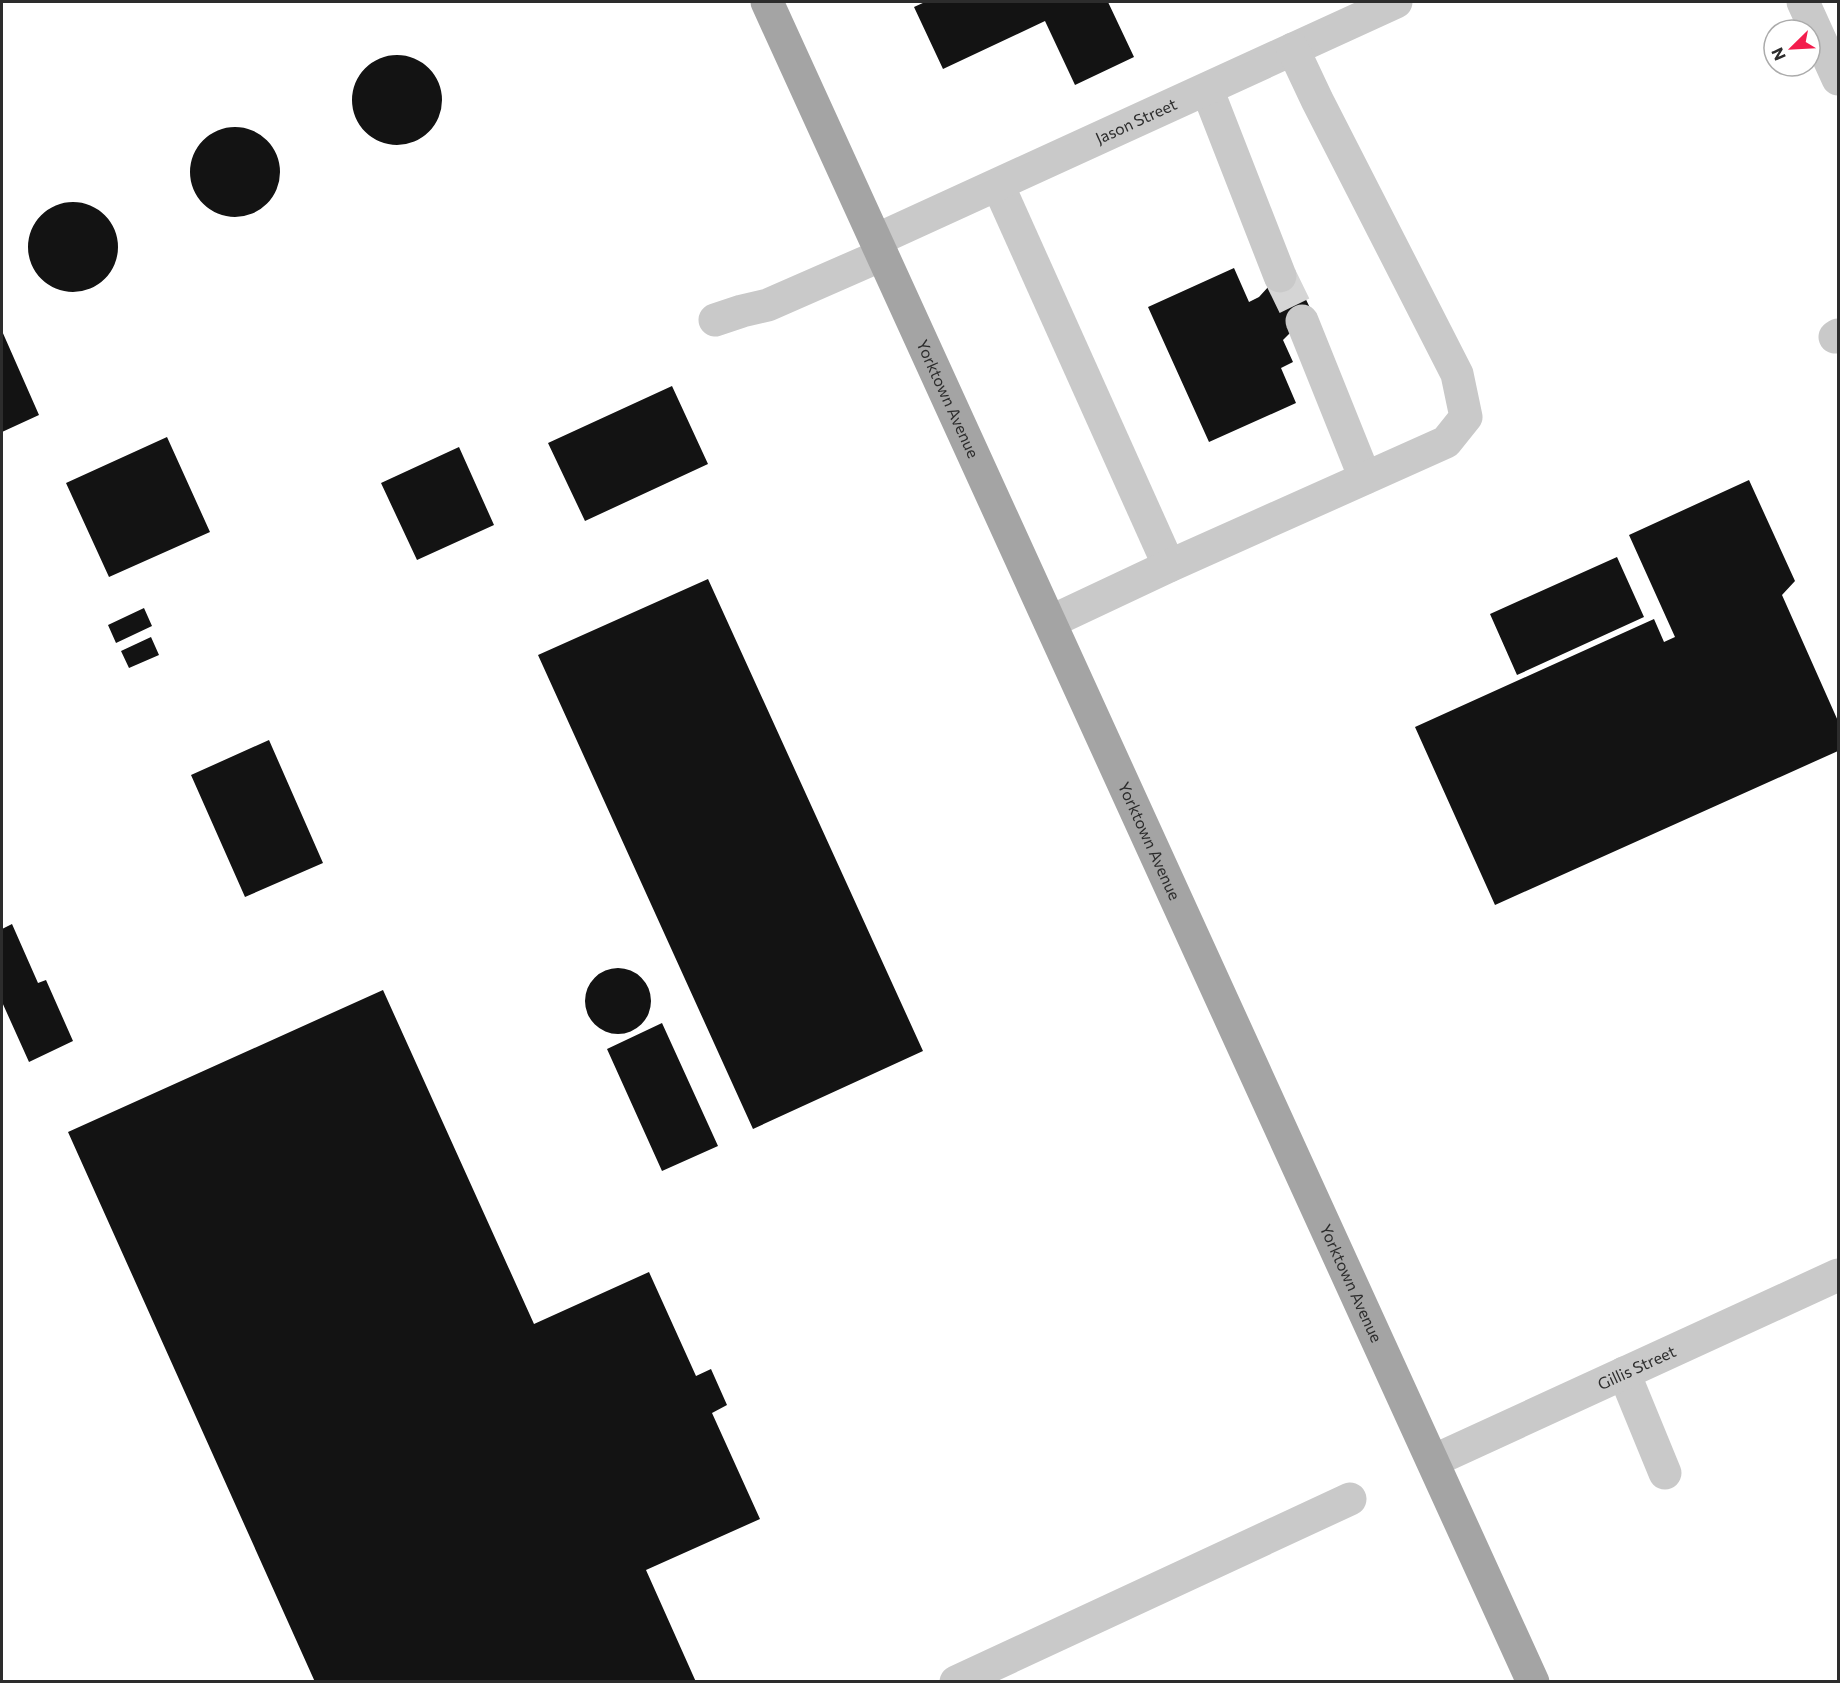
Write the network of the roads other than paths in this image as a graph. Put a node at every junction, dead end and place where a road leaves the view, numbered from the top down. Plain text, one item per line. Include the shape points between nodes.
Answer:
1 (767, 2) edge
2 (1396, 2) edge
3 (1803, 2) edge
4 (1293, 49) junction
5 (1839, 79) edge
6 (1207, 89) junction
7 (998, 185) junction
8 (879, 248) junction
9 (1280, 276) tunnel mouth
10 (715, 320) dead end
11 (1302, 321) tunnel mouth
12 (1365, 478) junction
13 (1169, 566) junction
14 (1050, 622) junction
15 (1839, 1275) edge
16 (1624, 1373) junction
17 (1433, 1461) junction
18 (1665, 1473) dead end
19 (1350, 1499) dead end
20 (956, 1682) edge
21 (1533, 1682) edge

1 - 8 main road, Yorktown Avenue
2 - 4 street, Jason Street
3 - 5 street
4 - 6 street, Jason Street
4 - 12 street via 1457,374 1466,417 1446,442
6 - 7 street, Jason Street
6 - 9 street
7 - 8 street, Jason Street
7 - 13 street
8 - 10 street, Jason Street via 768,306
8 - 14 main road, Yorktown Avenue
11 - 12 street
12 - 13 street
13 - 14 street
14 - 17 main road, Yorktown Avenue
15 - 16 street, Gillis Street
16 - 17 street, Gillis Street
16 - 18 street
17 - 21 main road, Yorktown Avenue
19 - 20 street

